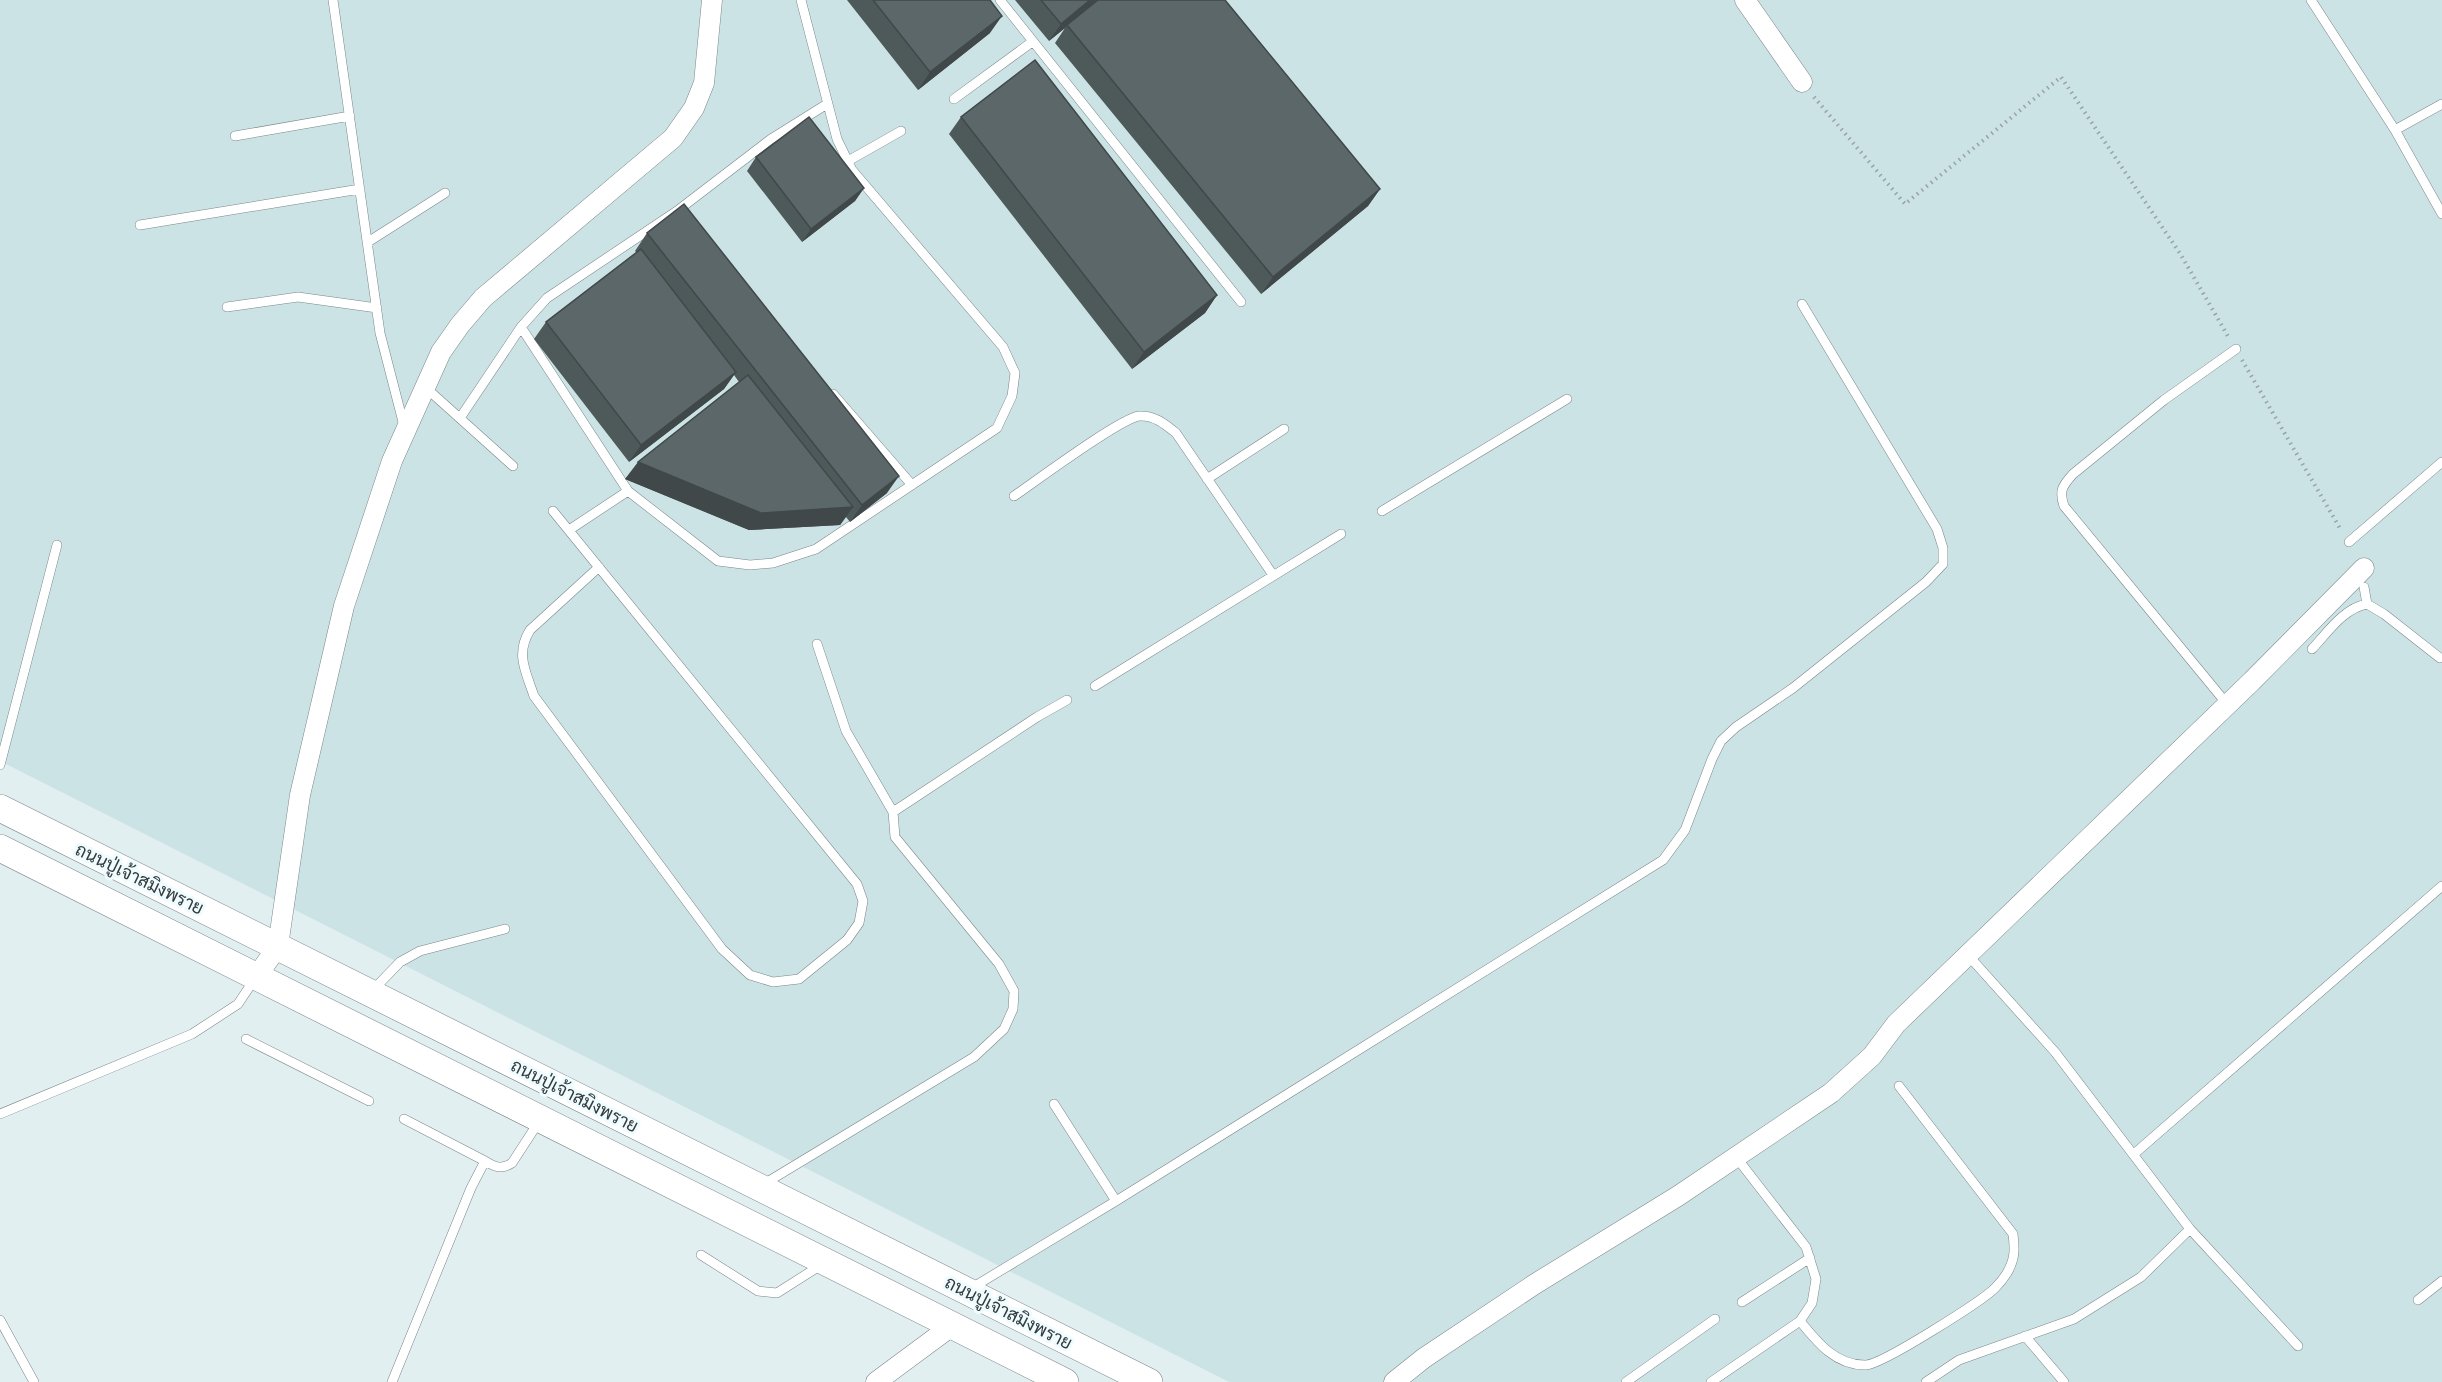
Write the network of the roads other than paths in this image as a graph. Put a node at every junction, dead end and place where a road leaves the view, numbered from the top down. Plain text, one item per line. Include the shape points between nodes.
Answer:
1 (333, 0) edge
2 (712, 0) edge
3 (801, 0) edge
4 (1000, 0) edge
5 (1745, 0) edge
6 (2311, 0) edge
7 (1032, 42) junction
8 (1802, 82) road end
9 (954, 99) dead end
10 (827, 104) junction
11 (2442, 104) edge
12 (350, 116) junction
13 (901, 130) dead end
14 (2395, 130) junction
15 (235, 136) dead end
16 (848, 161) junction
17 (360, 189) junction
18 (445, 193) dead end
19 (677, 211) junction
20 (2442, 214) edge
21 (685, 219) edge
22 (140, 225) dead end
23 (368, 242) junction
24 (1241, 303) dead end
25 (1802, 304) dead end
26 (227, 307) dead end
27 (377, 308) junction
28 (521, 327) junction
29 (2236, 349) road end
30 (424, 387) junction
31 (829, 388) edge
32 (1567, 399) dead end
33 (459, 418) junction
34 (1284, 429) dead end
35 (406, 430) junction
36 (2442, 462) edge
37 (513, 466) dead end
38 (1207, 478) junction
39 (912, 485) junction
40 (628, 491) junction
41 (1014, 496) dead end
42 (1382, 510) dead end
43 (553, 511) dead end
44 (569, 530) junction
45 (1341, 534) dead end
46 (2349, 542) road end
47 (57, 545) dead end
48 (599, 567) junction
49 (1273, 575) junction
50 (2360, 578) joint
51 (2367, 604) junction
52 (817, 644) dead end
53 (2312, 649) dead end
54 (2440, 658) dead end
55 (1095, 686) dead end
56 (1067, 700) dead end
57 (2226, 704) junction
58 (0, 765) edge
59 (0, 808) edge
60 (893, 812) junction
61 (0, 848) edge
62 (2442, 886) edge
63 (505, 929) dead end
64 (278, 946) junction
65 (1967, 954) junction
66 (257, 976) junction
67 (371, 993) junction
68 (246, 1039) dead end
69 (1899, 1086) dead end
70 (369, 1101) dead end
71 (1054, 1104) dead end
72 (0, 1114) edge
73 (404, 1119) dead end
74 (540, 1119) junction
75 (2134, 1154) junction
76 (1736, 1157) junction
77 (485, 1161) junction
78 (760, 1187) junction
79 (1116, 1201) junction
80 (2190, 1229) junction
81 (701, 1255) dead end
82 (1810, 1258) junction
83 (824, 1262) junction
84 (2442, 1281) edge
85 (968, 1290) junction
86 (2418, 1300) dead end
87 (1742, 1302) dead end
88 (1715, 1319) dead end
89 (0, 1320) edge
90 (1800, 1321) junction
91 (953, 1325) junction
92 (2025, 1336) junction
93 (2298, 1346) dead end
94 (34, 1382) edge
95 (392, 1382) edge
96 (876, 1382) edge
97 (1065, 1382) edge
98 (1149, 1382) edge
99 (1394, 1382) edge
100 (1626, 1382) edge
101 (1711, 1382) edge
102 (1926, 1382) edge
103 (2064, 1382) edge

1 - 12 lane
2 - 30 street via 705,83 674,138 483,298 441,352
3 - 10 lane
4 - 7 lane
5 - 8 street
6 - 14 lane
7 - 9 lane
7 - 24 lane
10 - 16 lane
10 - 19 lane via 771,139
11 - 14 lane
12 - 15 lane
12 - 17 lane
13 - 16 lane
14 - 20 lane
16 - 39 lane via 1003,347 1015,373 1012,396 997,428
17 - 22 lane
17 - 23 lane
18 - 23 lane
19 - 21 lane
19 - 28 lane via 548,298
23 - 27 lane
25 - 79 lane via 1937,529 1943,564 1926,582 1721,741 1685,830 1663,860
26 - 27 lane via 298,297
27 - 35 lane
28 - 33 lane
28 - 40 lane
29 - 57 lane via 2164,400 2073,474 2062,486 2061,495 2064,506
30 - 33 lane
30 - 35 street
31 - 39 lane
32 - 42 lane
33 - 37 lane
34 - 38 lane
35 - 64 street via 344,606 300,795
36 - 46 lane
38 - 41 lane via 1176,434 1160,420 1139,416
38 - 49 lane
39 - 40 lane via 816,549 773,563 750,565 718,561
40 - 44 lane
43 - 44 lane
44 - 48 lane
45 - 49 lane
47 - 58 lane
48 - 48 lane via 857,884 863,901 859,923 847,940 799,979 773,981 750,975 722,949 534,696 522,662 523,641
49 - 55 lane
50 - 51 lane
50 - 57 street
51 - 53 lane via 2346,613
51 - 54 lane
52 - 60 lane via 846,731
56 - 60 lane
57 - 65 street
59 - 64 main road, ถนนปู่เจ้าสมิงพราย
60 - 78 lane via 895,837 999,964 1014,991 1013,1009 1004,1029 974,1057
61 - 66 main road, ถนนปู่เจ้าสมิงพราย
62 - 75 lane
63 - 67 lane via 420,951 400,962
64 - 66 street
64 - 67 main road, ถนนปู่เจ้าสมิงพราย
65 - 75 lane via 2055,1052
65 - 76 street via 1896,1024 1872,1056 1831,1093
66 - 72 lane via 238,1004 192,1034
66 - 74 main road, ถนนปู่เจ้าสมิงพราย
67 - 78 main road, ถนนปู่เจ้าสมิงพราย
68 - 70 lane
69 - 90 lane via 2013,1234 2016,1252 1994,1289 1904,1349 1867,1365 1840,1361
71 - 79 lane
73 - 77 lane
74 - 77 lane via 512,1163 496,1167
74 - 83 main road, ถนนปู่เจ้าสมิงพราย
75 - 80 lane
76 - 82 lane via 1806,1247
76 - 99 street via 1535,1284
77 - 95 lane
78 - 85 main road, ถนนปู่เจ้าสมิงพราย
79 - 85 lane
80 - 92 lane via 2141,1277 2074,1319
80 - 93 lane
81 - 83 lane via 758,1291 777,1293
82 - 87 lane
82 - 90 lane via 1816,1279 1812,1303
83 - 91 main road, ถนนปู่เจ้าสมิงพราย
84 - 86 lane
85 - 98 main road, ถนนปู่เจ้าสมิงพราย
88 - 100 lane
89 - 94 lane
90 - 101 lane
91 - 96 street
91 - 97 main road, ถนนปู่เจ้าสมิงพราย
92 - 102 lane via 1959,1360
92 - 103 lane

